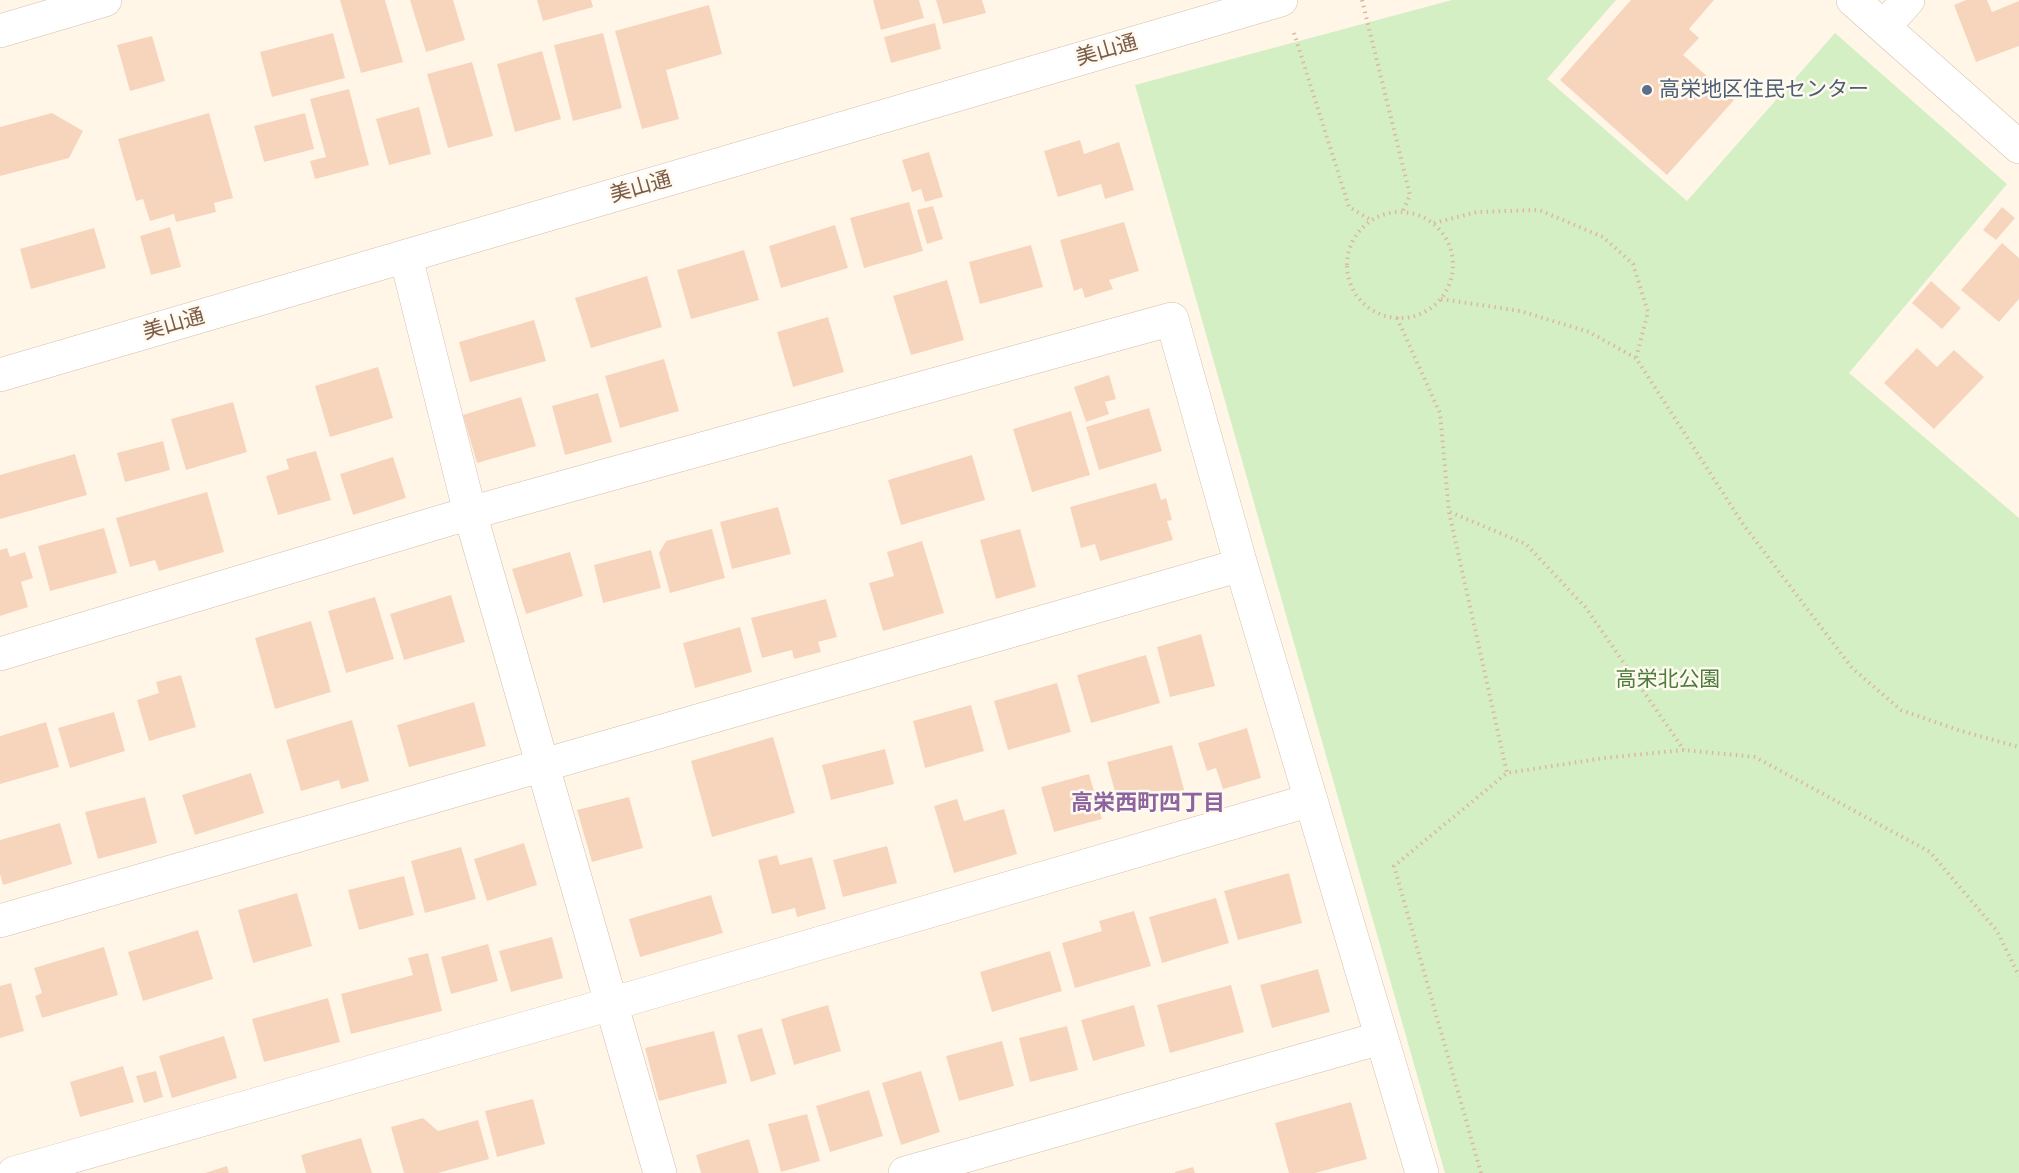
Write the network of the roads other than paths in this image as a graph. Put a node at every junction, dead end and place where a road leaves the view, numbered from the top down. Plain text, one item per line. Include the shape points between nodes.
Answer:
1 (105, 0) edge
2 (1281, 0) edge
3 (1853, 0) edge
4 (1908, 0) edge
5 (1245, 5) edge
6 (1884, 27) junction
7 (0, 31) edge
8 (2019, 147) edge
9 (406, 258) junction
10 (0, 375) edge
11 (470, 513) junction
12 (1241, 565) junction
13 (0, 654) edge
14 (541, 765) junction
15 (1311, 800) junction
16 (0, 921) edge
17 (611, 1004) junction
18 (1381, 1038) junction
19 (14, 1173) edge
20 (660, 1173) edge
21 (905, 1173) edge
22 (1422, 1173) edge

1 - 7 street
2 - 5 street, 美山通
3 - 6 street
4 - 6 street
5 - 9 street, 美山通
6 - 8 street
9 - 10 street, 美山通
9 - 11 street
11 - 12 street via 1172,319
11 - 13 street
11 - 14 street
12 - 14 street
12 - 15 street
14 - 16 street
14 - 17 street
15 - 17 street
15 - 18 street
17 - 19 street
17 - 20 street
18 - 21 street
18 - 22 street

